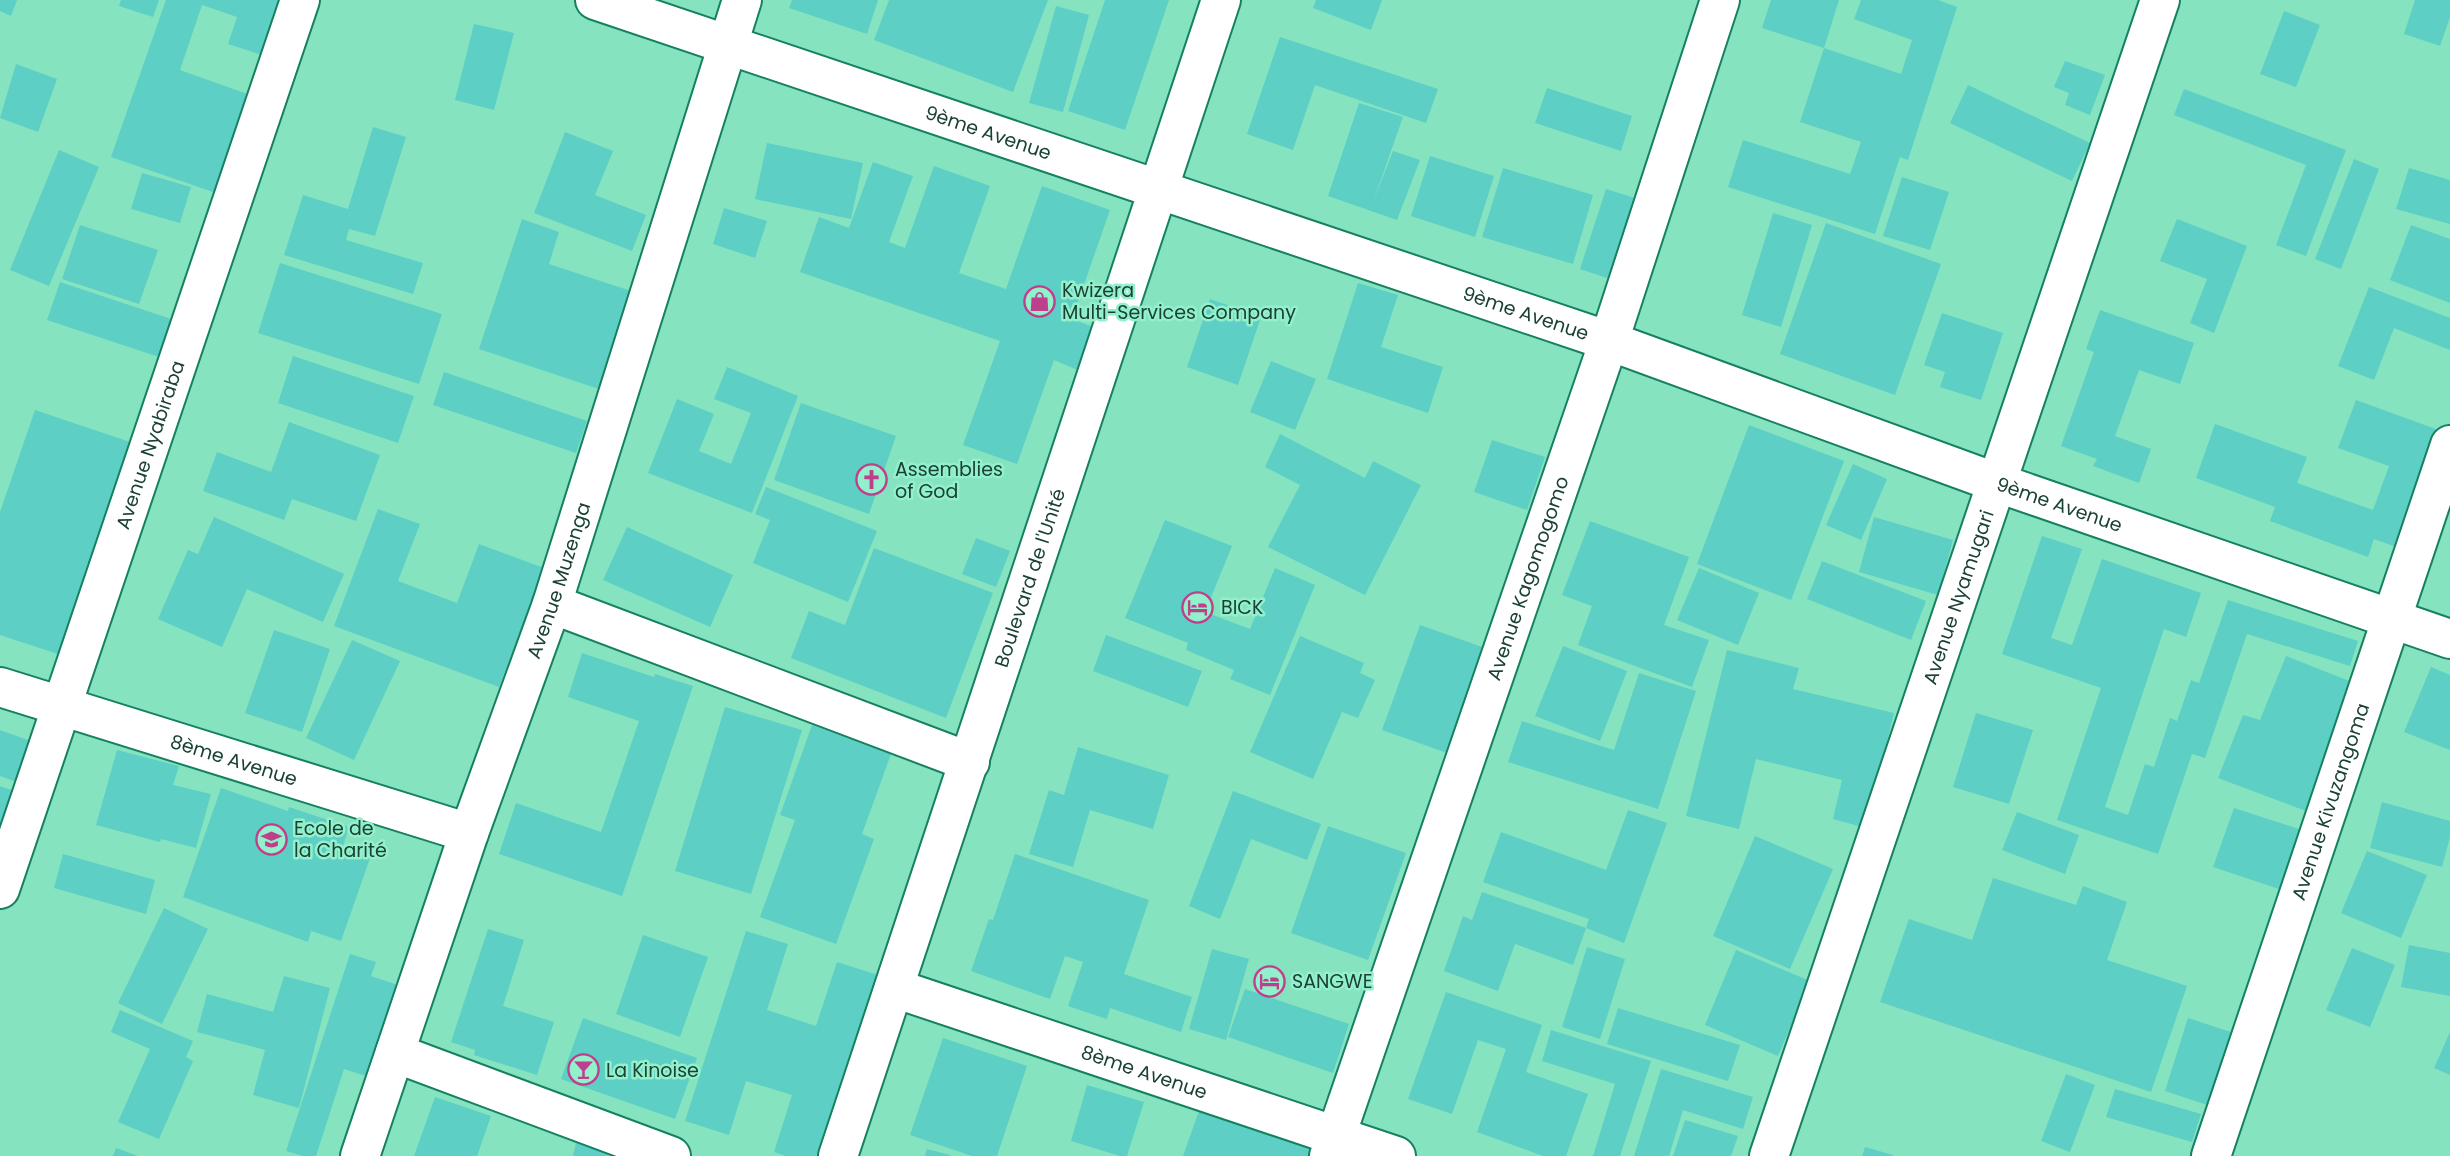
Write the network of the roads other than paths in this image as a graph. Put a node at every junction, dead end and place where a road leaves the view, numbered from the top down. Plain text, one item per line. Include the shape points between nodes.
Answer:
1 (300, 0) edge
2 (595, 0) edge
3 (742, 0) edge
4 (1221, 0) edge
5 (1720, 0) edge
6 (2160, 0) edge
7 (727, 43) junction
8 (1158, 190) junction
9 (1609, 341) junction
10 (2450, 445) edge
11 (1995, 482) junction
12 (551, 604) junction
13 (2391, 621) junction
14 (2450, 639) edge
15 (0, 687) edge
16 (60, 707) junction
17 (970, 762) junction
18 (470, 833) junction
19 (0, 889) edge
20 (894, 988) junction
21 (395, 1053) junction
22 (1333, 1146) edge
23 (360, 1156) edge
24 (671, 1156) edge
25 (838, 1156) edge
26 (1396, 1156) edge
27 (1769, 1156) edge
28 (2211, 1156) edge

1 - 16 street, Avenue Nyabiraba
2 - 7 street, 9ème Avenue
3 - 7 street, Avenue Muzenga
4 - 8 street, Boulevard de l'Unité
5 - 9 street, Avenue Kagomogomo
6 - 11 street, Avenue Nyamugari
7 - 8 street, 9ème Avenue
7 - 12 street, Avenue Muzenga
8 - 9 street, 9ème Avenue
8 - 17 street, Boulevard de l'Unité
9 - 11 street, 9ème Avenue
9 - 22 street, Avenue Kagomogomo
10 - 13 street, Avenue Kivuzangoma
11 - 13 street, 9ème Avenue
11 - 27 street, Avenue Nyamugari
12 - 17 street
12 - 18 street, Avenue Muzenga
13 - 14 street, 9ème Avenue
13 - 28 street, Avenue Kivuzangoma
15 - 16 street, 8ème Avenue
16 - 18 street, 8ème Avenue
16 - 19 street, Avenue Nyabiraba
17 - 20 street, Boulevard de l'Unité
18 - 21 street, Avenue Muzenga
20 - 22 street, 8ème Avenue
20 - 25 street, Boulevard de l'Unité
21 - 23 street, Avenue Muzenga
21 - 24 street
22 - 26 street, 8ème Avenue

